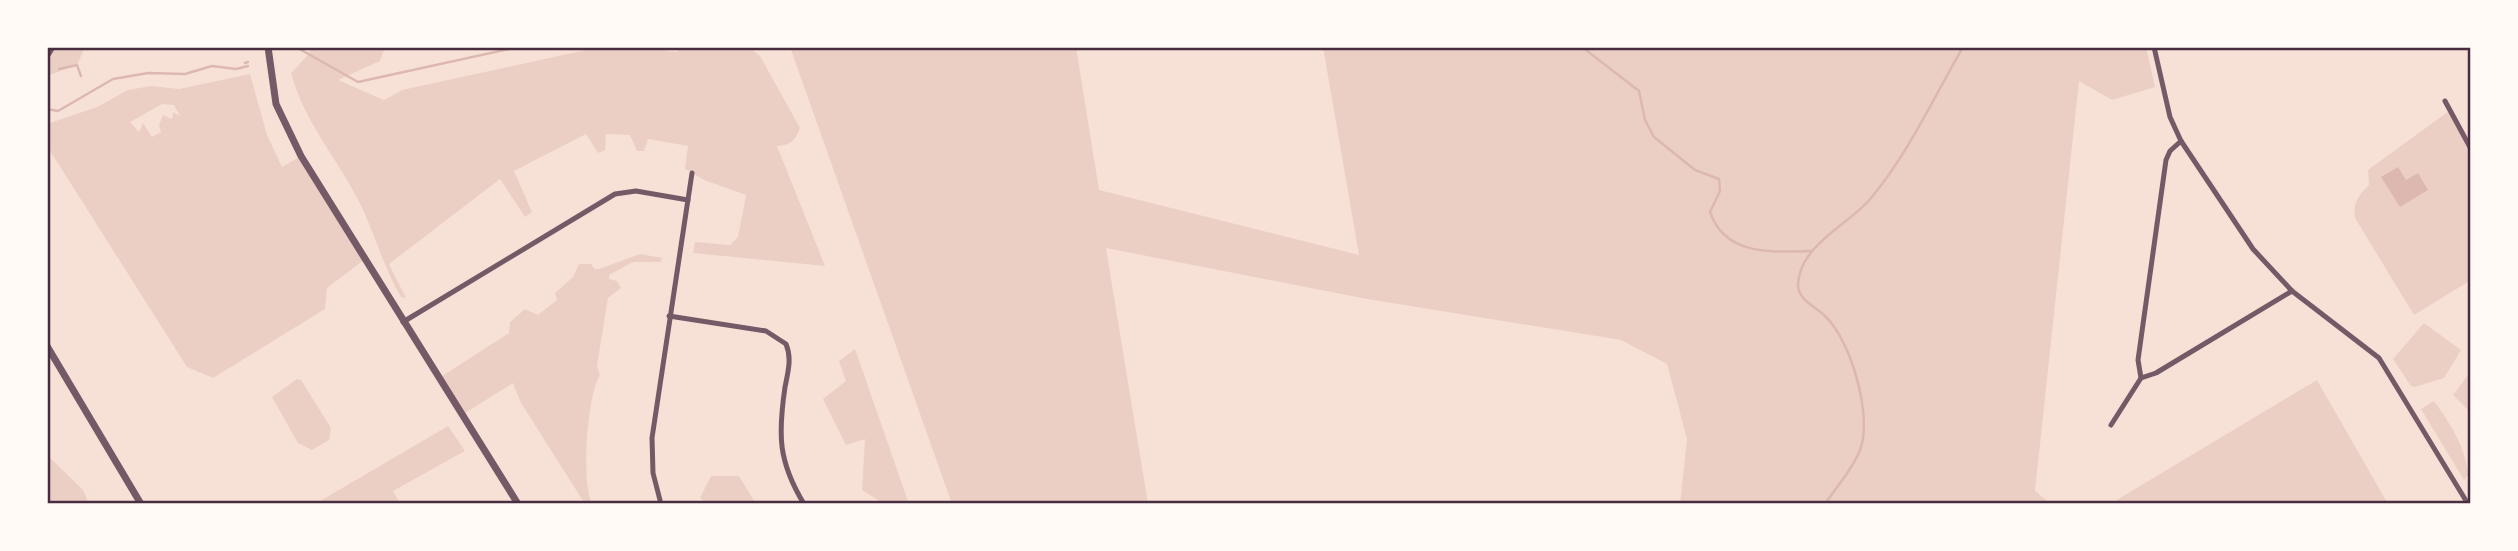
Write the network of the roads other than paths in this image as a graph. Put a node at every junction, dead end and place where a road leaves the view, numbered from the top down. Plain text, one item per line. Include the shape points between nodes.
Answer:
1 (52, 47) edge
2 (268, 47) edge
3 (2154, 47) edge
4 (47, 55) edge
5 (2445, 101) dead end
6 (2181, 141) junction
7 (2471, 149) edge
8 (692, 173) dead end
9 (688, 200) junction
10 (2292, 291) junction
11 (669, 316) junction
12 (403, 322) junction
13 (47, 346) edge
14 (2141, 378) junction
15 (2111, 425) dead end
16 (141, 504) edge
17 (518, 504) edge
18 (661, 504) edge
19 (804, 504) edge
20 (2468, 504) edge

1 - 4 street
2 - 12 street via 276,104 285,128
3 - 6 street via 2170,117
5 - 7 street
6 - 10 street via 2253,249
6 - 14 street via 2166,160 2138,360
8 - 9 street
9 - 11 street
9 - 12 street via 636,191 615,194
10 - 14 street via 2157,373
10 - 20 street via 2379,358
11 - 18 street via 652,438 653,473
11 - 19 street via 766,331 786,344 790,360 780,443 784,466
12 - 17 street
13 - 16 street
14 - 15 street

